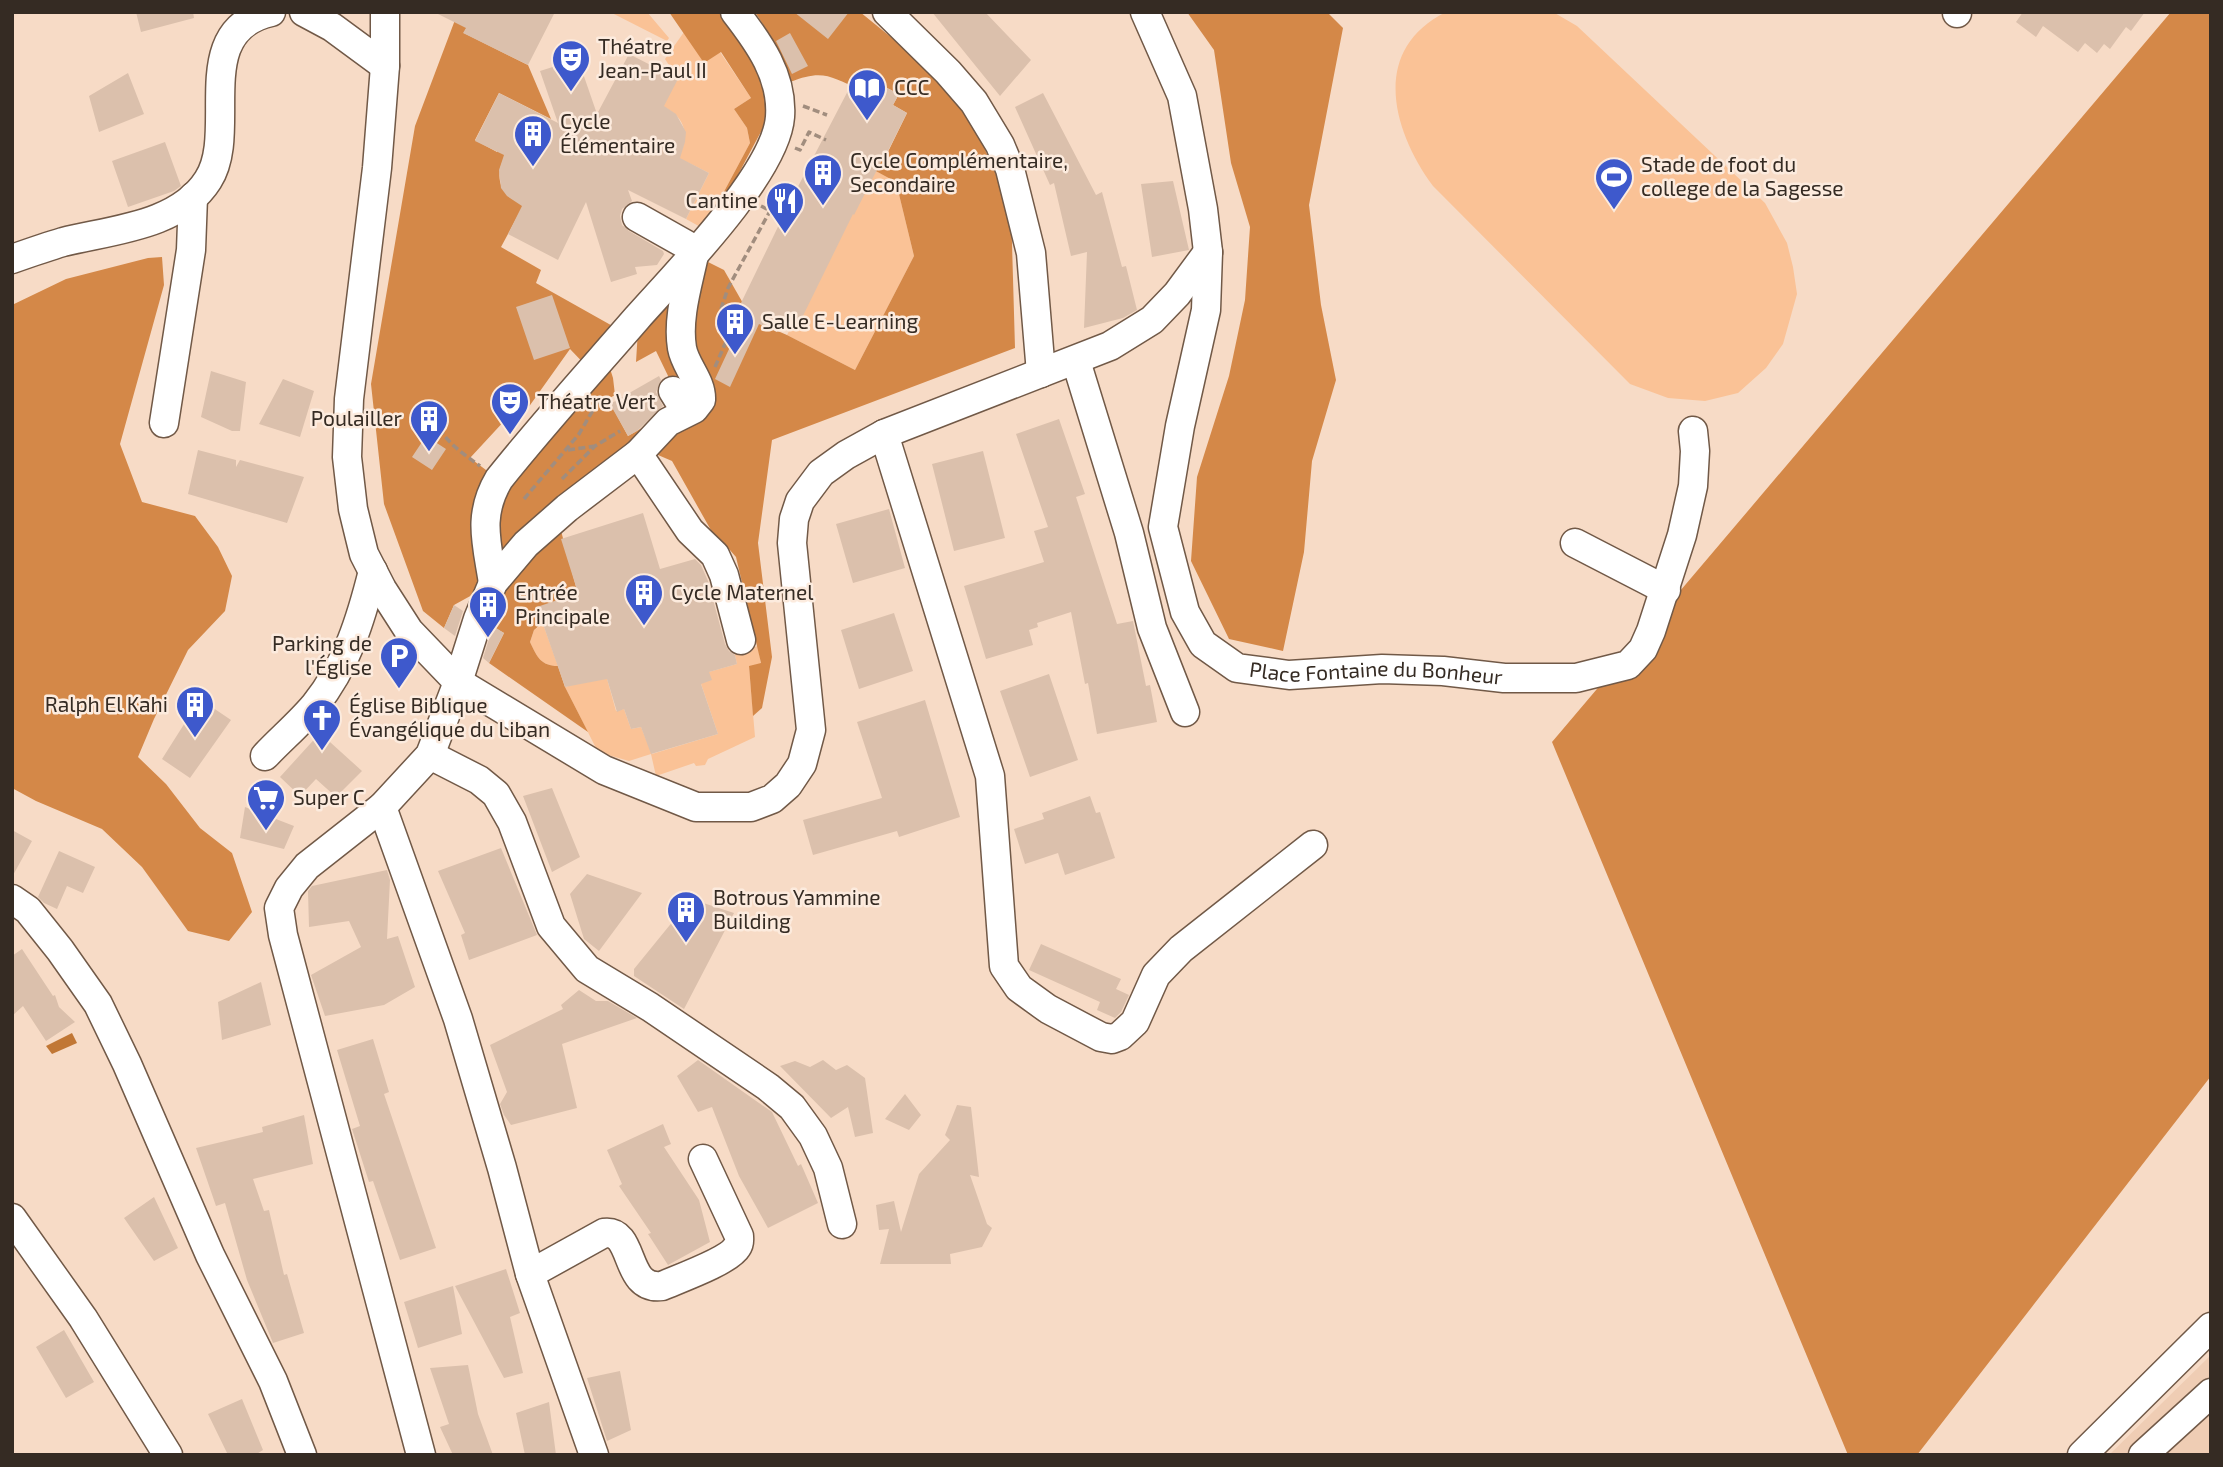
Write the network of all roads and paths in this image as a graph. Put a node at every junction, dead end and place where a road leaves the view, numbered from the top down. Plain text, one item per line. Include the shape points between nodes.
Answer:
1 (271, 12) edge
2 (304, 12) edge
3 (386, 12) edge
4 (736, 12) edge
5 (887, 12) edge
6 (1145, 12) edge
7 (385, 66) junction
8 (774, 139) junction
9 (826, 140) dead end
10 (192, 197) junction
11 (770, 211) dead end
12 (637, 217) dead end
13 (1208, 252) junction
14 (694, 255) junction
15 (12, 260) edge
16 (1076, 361) junction
17 (1041, 373) junction
18 (711, 376) dead end
19 (600, 399) dead end
20 (432, 409) dead end
21 (164, 423) dead end
22 (620, 431) dead end
23 (1693, 431) dead end
24 (884, 434) junction
25 (595, 446) junction
26 (566, 450) junction
27 (638, 454) junction
28 (499, 479) junction
29 (557, 484) dead end
30 (524, 499) dead end
31 (1575, 543) dead end
32 (373, 571) junction
33 (493, 583) junction
34 (1666, 590) junction
35 (741, 640) dead end
36 (458, 682) junction
37 (1185, 712) dead end
38 (430, 755) junction
39 (265, 756) dead end
40 (382, 807) junction
41 (1313, 845) dead end
42 (12, 898) edge
43 (703, 1159) dead end
44 (12, 1219) edge
45 (842, 1224) dead end
46 (530, 1274) junction
47 (2211, 1327) edge
48 (2211, 1393) edge
49 (168, 1455) edge
50 (302, 1455) edge
51 (421, 1455) edge
52 (594, 1455) edge
53 (2082, 1455) edge
54 (2143, 1455) edge

1 - 10 street via 238,29 228,47 220,72 217,155 209,179
2 - 7 street
3 - 7 street
4 - 8 street via 774,74 780,96
5 - 17 street via 974,102 1000,145 1031,253
6 - 13 street, Place Fontaine du Bonheur via 1182,96
7 - 32 street via 349,399 347,457 353,509
8 - 9 path via 800,150 809,132
8 - 14 street via 749,186
10 - 15 street via 145,222
10 - 21 street via 188,272
11 - 18 path via 719,315 735,321
12 - 14 street via 692,248
13 - 16 street via 1152,320
13 - 34 street, Place Fontaine du Bonheur via 1206,310 1163,527 1185,612 1203,644 1237,668 1289,675 1382,669 1576,678 1628,665 1643,649
14 - 27 street via 683,312 682,349 701,394 698,405 680,402
14 - 28 street
16 - 17 street
16 - 37 street via 1129,533 1152,628
17 - 24 street
19 - 26 path
20 - 28 path via 435,424 449,442
22 - 25 path
23 - 34 street, Place Fontaine du Bonheur via 1693,486
24 - 36 street via 821,473 794,519 792,543 811,730 802,764 772,799 751,807 696,807 604,769
24 - 41 street via 990,776 1004,966 1019,988 1101,1037 1120,1036 1135,1022 1156,975 1181,948
25 - 26 path
25 - 29 path
26 - 30 path
27 - 33 street via 526,544
27 - 35 street via 690,531 715,555
28 - 33 street via 485,511
31 - 34 street
32 - 36 street via 409,631
32 - 39 street via 362,615 334,678 314,706
33 - 36 street
36 - 38 street
38 - 40 street
38 - 45 street via 496,794 512,822 551,926 587,969 650,1007 792,1107 828,1168
40 - 46 street via 458,1019
40 - 51 street via 307,866 279,908 286,949
42 - 50 street via 28,910 98,1004 273,1381
43 - 46 street via 740,1236 732,1253 662,1286 648,1286 637,1275 622,1241 610,1232
44 - 49 street via 83,1318
46 - 52 street
47 - 53 street
48 - 54 street

